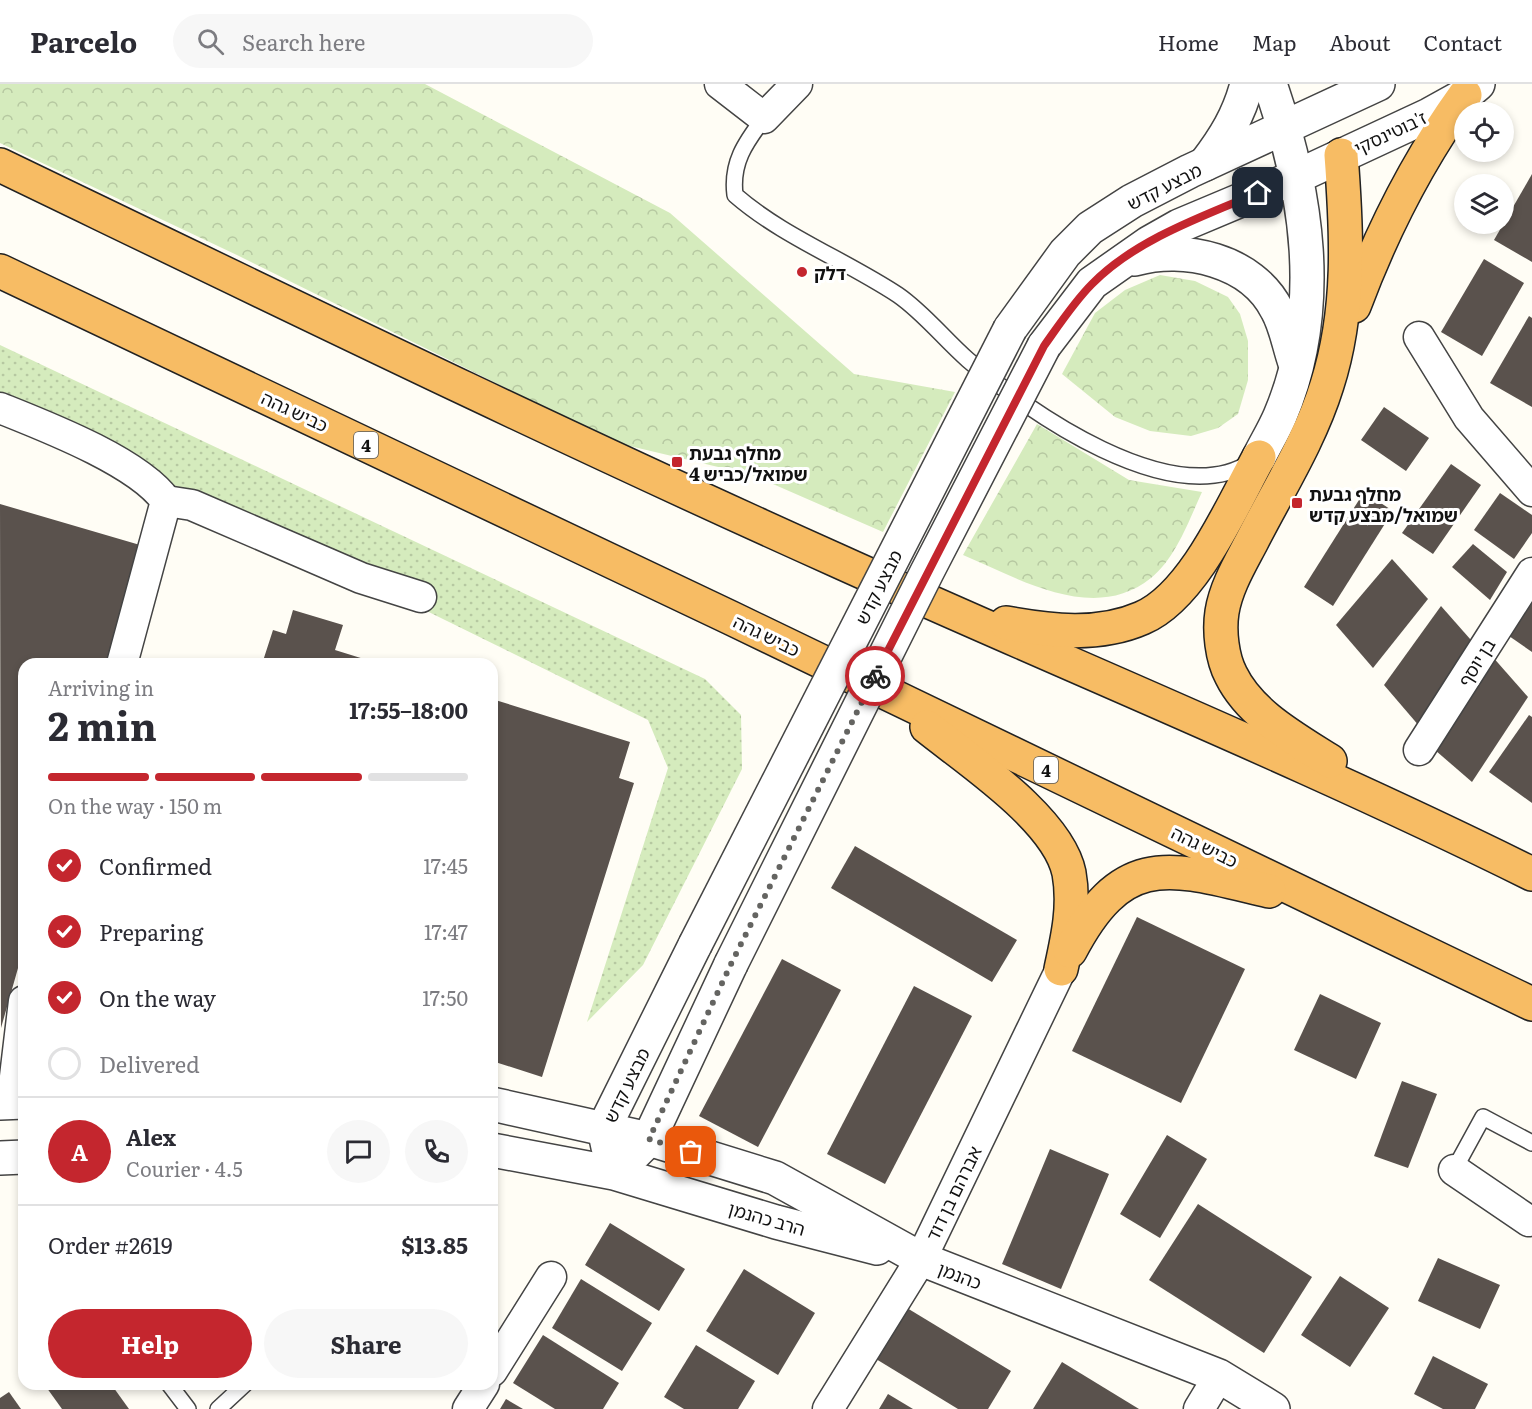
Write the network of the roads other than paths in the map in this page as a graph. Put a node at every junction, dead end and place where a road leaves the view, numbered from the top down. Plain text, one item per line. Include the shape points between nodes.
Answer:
1 (720, 84) edge
2 (796, 84) edge
3 (1247, 84) edge
4 (1270, 84) edge
5 (1378, 84) edge
6 (1472, 89) edge
7 (1326, 94) edge
8 (764, 118) junction
9 (1284, 126) junction
10 (1341, 155) junction
11 (0, 165) edge
12 (1203, 166) junction
13 (1298, 176) junction
14 (1116, 265) junction
15 (0, 271) edge
16 (1419, 337) dead end
17 (1333, 361) junction
18 (1296, 367) junction
19 (0, 408) edge
20 (1259, 457) junction
21 (1532, 491) edge
22 (166, 501) junction
23 (1532, 573) edge
24 (421, 597) dead end
25 (956, 615) junction
26 (124, 658) edge
27 (881, 690) junction
28 (1419, 750) dead end
29 (1421, 819) junction
30 (1532, 874) edge
31 (1360, 921) junction
32 (1061, 969) junction
33 (1501, 991) junction
34 (1532, 1004) edge
35 (1532, 1021) edge
36 (18, 1052) edge
37 (12, 1102) edge
38 (498, 1105) edge
39 (604, 1128) junction
40 (649, 1139) junction
41 (1532, 1143) edge
42 (498, 1151) edge
43 (18, 1157) edge
44 (0, 1158) edge
45 (1454, 1170) joint
46 (614, 1173) junction
47 (1531, 1222) edge
48 (921, 1260) junction
49 (551, 1277) dead end
50 (498, 1361) edge
51 (1219, 1376) junction
52 (174, 1390) edge
53 (239, 1390) edge
54 (480, 1390) edge
55 (188, 1409) edge
56 (218, 1409) edge
57 (468, 1409) edge
58 (828, 1409) edge
59 (1199, 1409) edge
60 (1273, 1409) edge

1 - 8 street
2 - 8 street
3 - 12 street via 1238,114
4 - 9 street
5 - 7 street
6 - 10 street, ז'בוטינסקי
6 - 17 highway via 1436,135 1377,245
7 - 9 street
7 - 10 street
8 - 20 lane via 748,139 733,176 735,195 758,215 899,296 1021,402 1112,454 1165,474 1223,473 1240,469
9 - 12 street, מבצע קדש
9 - 13 street
10 - 13 street, ז'בוטינסקי
10 - 17 highway via 1346,272 1341,332
11 - 25 highway via 610,459
12 - 39 street, מבצע קדש, bridge via 1132,201 1090,228 1043,280 1010,329
13 - 14 street, מבצע קדש via 1179,226
13 - 18 street via 1307,306
14 - 18 street via 1176,253 1208,258 1236,270 1260,288 1277,309
14 - 40 street, מבצע קדש, bridge via 1092,283 1044,346 731,964
15 - 27 highway, כביש גהה / 4
16 - 21 street via 1470,418
17 - 29 highway via 1327,387 1306,435 1231,582 1222,613 1223,648 1231,675 1250,701 1281,730
18 - 20 street via 1280,416
19 - 22 street via 77,440 156,487
20 - 25 highway via 1195,572 1143,618 1078,631 1043,630
22 - 24 street via 192,505 361,578
22 - 26 street
23 - 28 street, בן יוסף
25 - 29 highway
27 - 31 highway, כביש גהה / 4
27 - 32 highway via 1019,800 1045,828 1068,871 1069,933
29 - 30 highway
31 - 32 highway via 1242,885 1164,872 1145,874 1120,886 1098,907
31 - 33 highway, כביש גהה / 4
32 - 48 street, אברהם בן דוד
33 - 34 highway, כביש גהה / 4
33 - 35 highway
36 - 37 street
38 - 39 street
39 - 40 street
39 - 46 street, מבצע קדש
40 - 46 street, מבצע קדש
40 - 48 street, כהנמן via 775,1178
41 - 45 lane via 1483,1117
42 - 46 street
43 - 44 street
45 - 47 street
46 - 48 street, הרב כהנמן
48 - 51 street, כהנמן
48 - 58 street, אברהם בן דוד
49 - 50 street
51 - 59 street
51 - 60 street, כהנמן
52 - 55 lane
53 - 56 lane
54 - 57 street

